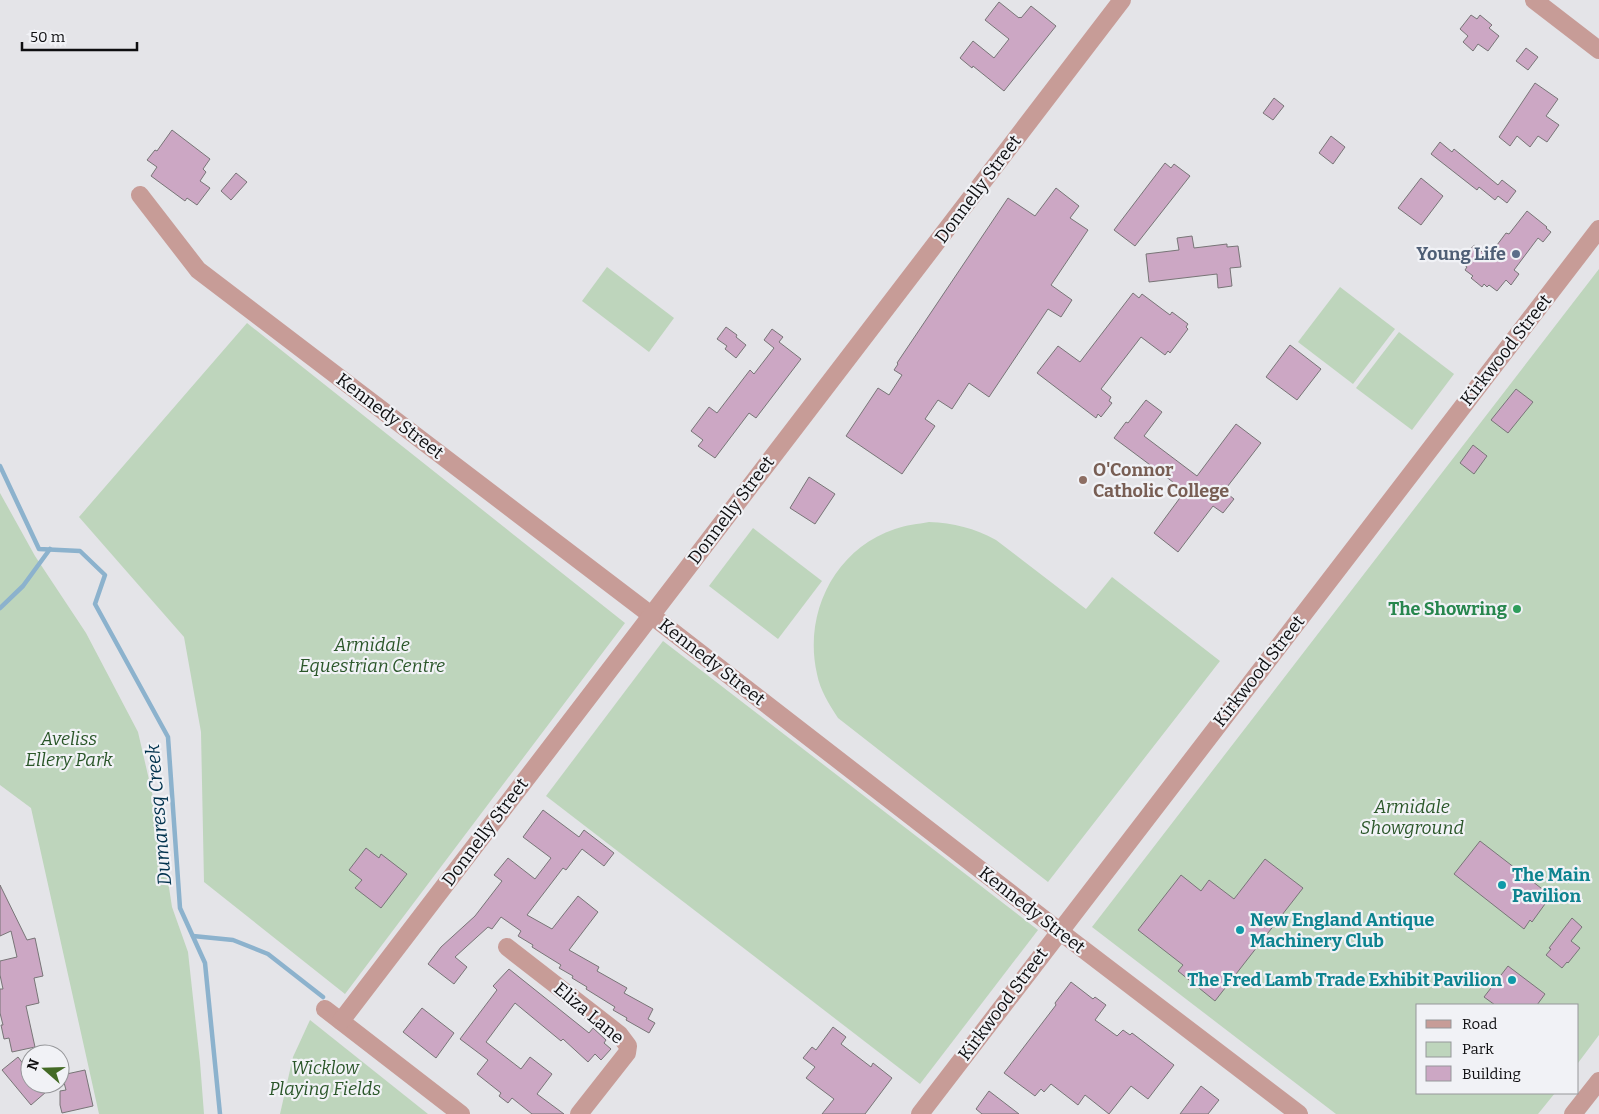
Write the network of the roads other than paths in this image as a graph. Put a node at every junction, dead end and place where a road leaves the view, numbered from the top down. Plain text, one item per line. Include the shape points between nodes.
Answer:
1 (1122, 0) edge
2 (1534, 0) edge
3 (1599, 50) edge
4 (140, 195) dead end
5 (1599, 229) edge
6 (651, 615) junction
7 (1060, 931) junction
8 (507, 947) dead end
9 (325, 1009) dead end
10 (341, 1021) junction
11 (1599, 1081) edge
12 (461, 1114) edge
13 (580, 1114) edge
14 (920, 1114) edge
15 (1300, 1114) edge
16 (1573, 1114) edge

1 - 6 street, Donnelly Street
2 - 3 street
4 - 6 street, Kennedy Street via 198,270
5 - 7 street, Kirkwood Street
6 - 7 street, Kennedy Street
6 - 10 street, Donnelly Street
7 - 14 street, Kirkwood Street
7 - 15 street, Kennedy Street
8 - 13 street, Eliza Lane via 619,1034 628,1046 627,1053
9 - 10 street
10 - 12 street
11 - 16 street

